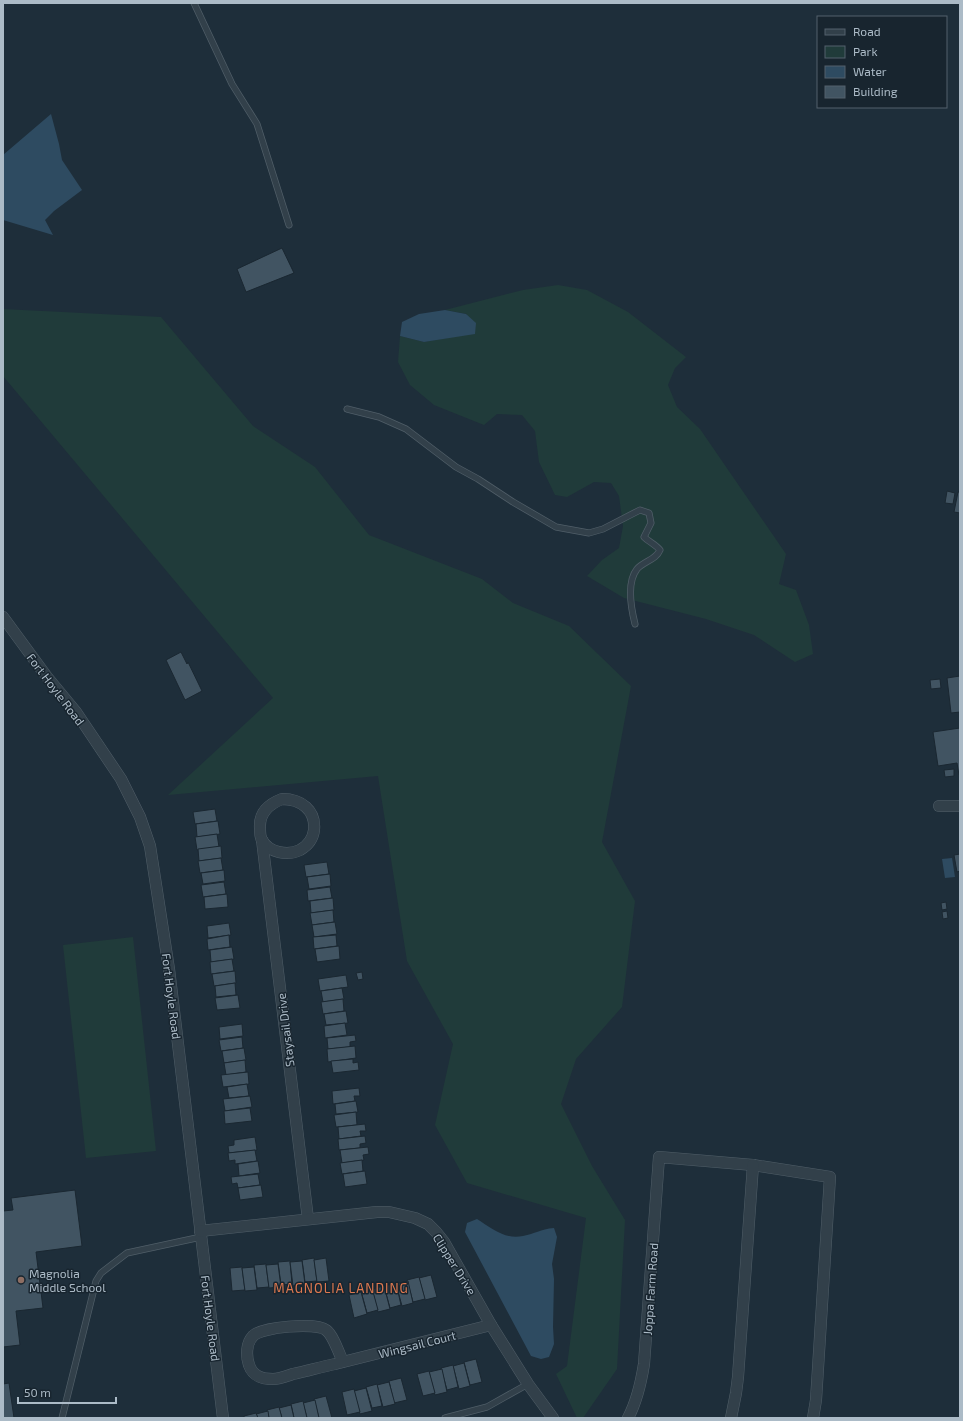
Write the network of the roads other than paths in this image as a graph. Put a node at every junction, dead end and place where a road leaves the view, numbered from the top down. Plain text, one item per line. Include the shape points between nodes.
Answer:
1 (194, 3) edge
2 (289, 225) dead end
3 (347, 408) dead end
4 (3, 617) edge
5 (635, 624) dead end
6 (939, 806) dead end
7 (960, 806) edge
8 (262, 840) junction
9 (753, 1165) junction
10 (308, 1220) junction
11 (201, 1234) junction
12 (491, 1325) junction
13 (343, 1362) junction
14 (528, 1384) junction
15 (62, 1418) edge
16 (224, 1418) edge
17 (445, 1418) edge
18 (553, 1418) edge
19 (628, 1418) edge
20 (731, 1418) edge
21 (813, 1418) edge

1 - 2 lane via 232,84 257,124
3 - 5 lane via 379,417 406,429 456,467 556,527 589,533 603,529 640,510 649,513 651,523 644,537 660,550 658,555 637,570 631,581
4 - 11 street, Fort Hoyle Road via 76,712 121,780 140,817 150,846 169,969
6 - 7 street
8 - 8 street, Staysail Drive via 262,814 274,802 282,799 300,802 312,815 314,833 303,848 295,852 277,852
8 - 10 street, Staysail Drive
9 - 19 street, Joppa Farm Road via 659,1157 644,1364 634,1408
9 - 20 street via 738,1377
9 - 21 street via 830,1177 817,1392
10 - 11 street, Clipper Drive
10 - 12 street, Clipper Drive via 389,1212 428,1224 444,1242
11 - 15 lane via 127,1253 101,1273 96,1281
11 - 16 street, Fort Hoyle Road
12 - 13 street, Wingsail Court
12 - 14 street, Clipper Drive
13 - 13 street, Wingsail Court via 274,1379 260,1378 252,1373 247,1355 248,1343 253,1336 263,1330 316,1326 326,1330
14 - 17 lane via 487,1407
14 - 18 street, Clipper Drive

